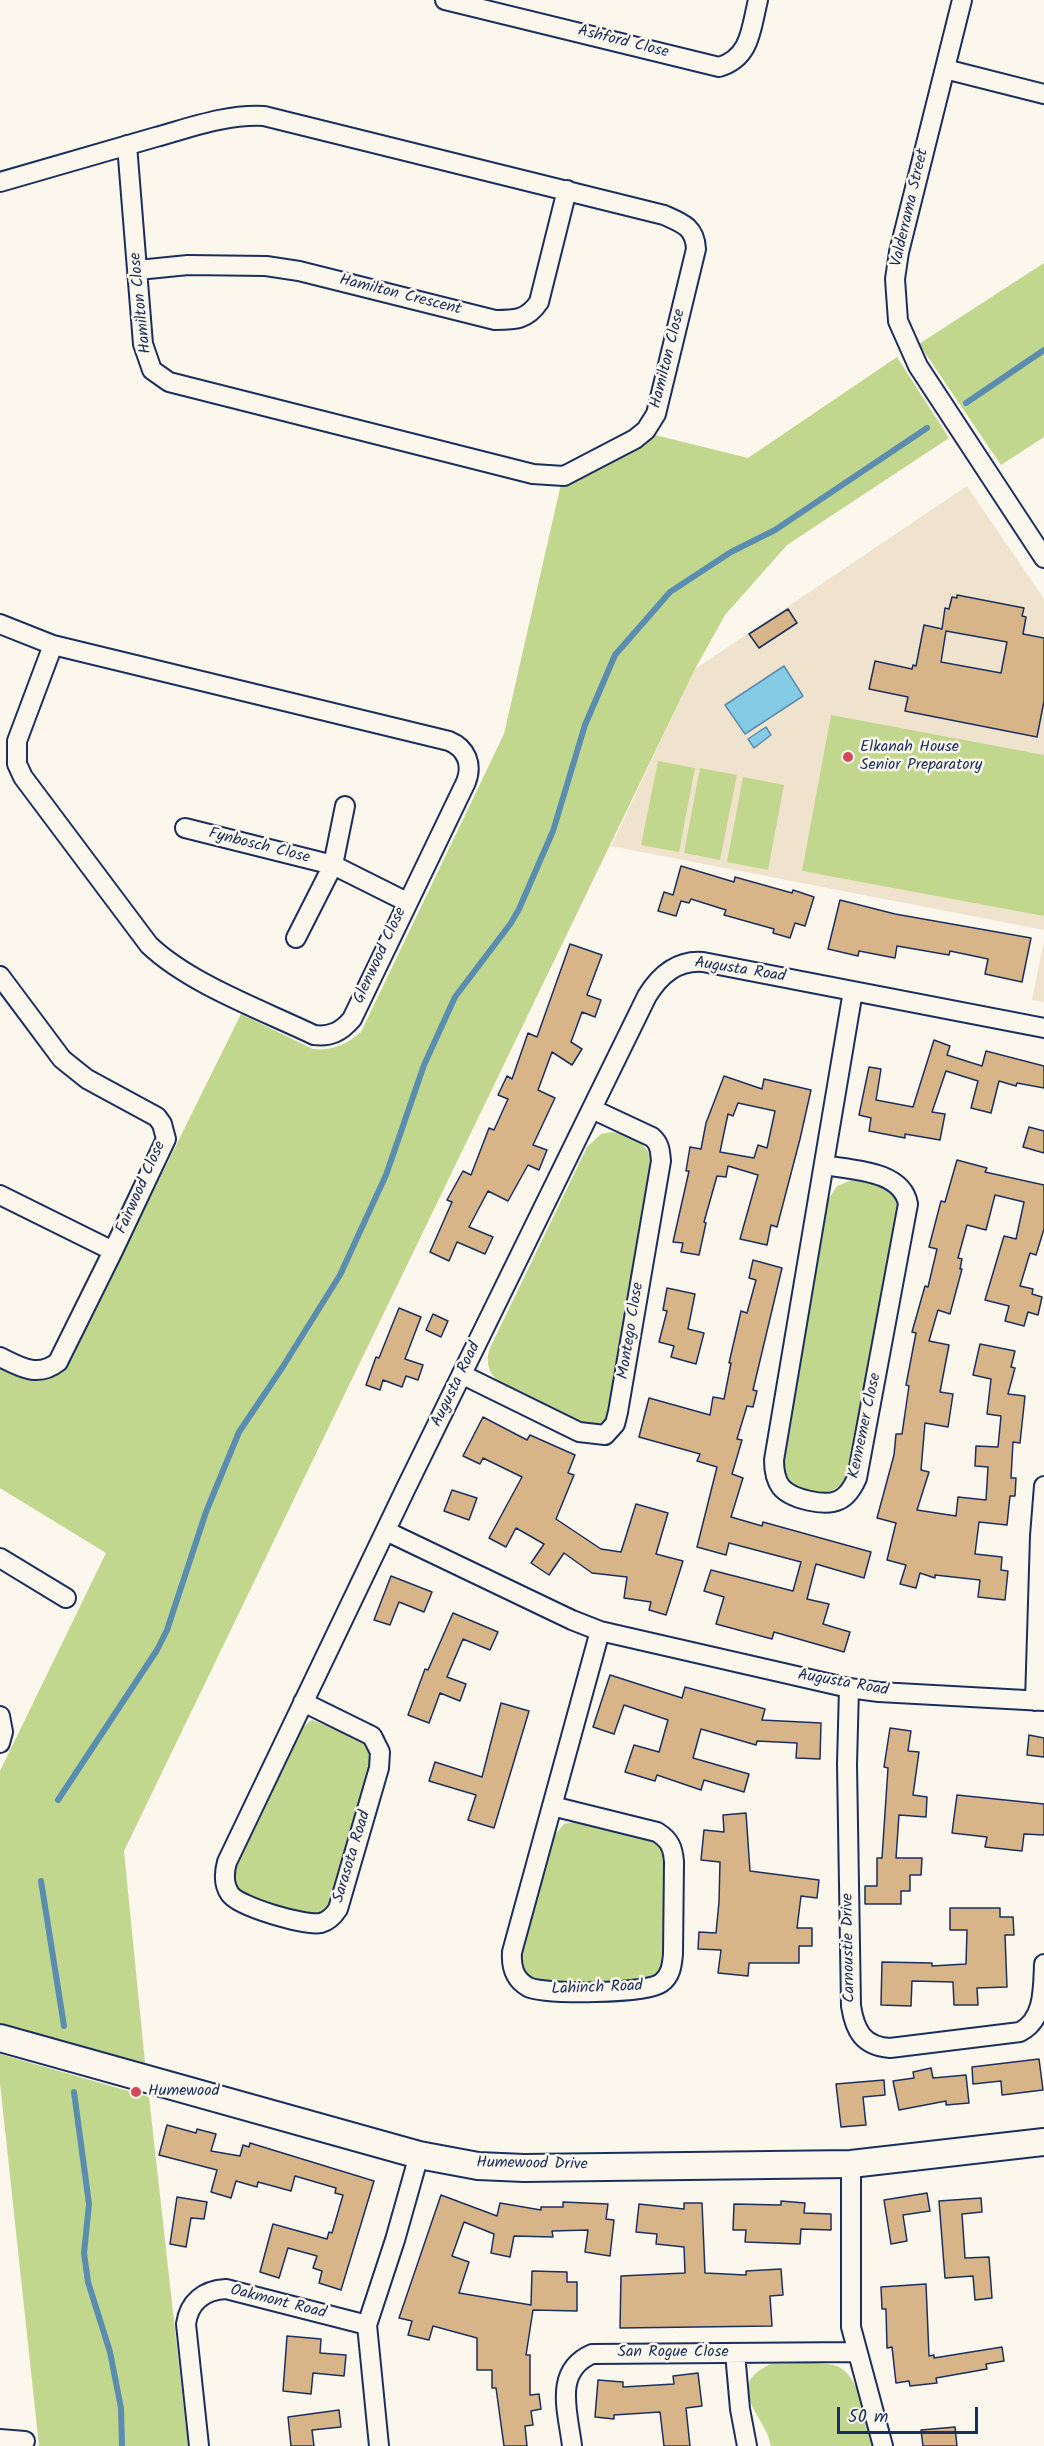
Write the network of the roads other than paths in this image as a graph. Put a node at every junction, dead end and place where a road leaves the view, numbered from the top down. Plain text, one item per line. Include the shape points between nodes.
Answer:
1 (445, 0) edge
2 (758, 0) edge
3 (962, 0) edge
4 (945, 69) junction
5 (1044, 94) edge
6 (127, 145) junction
7 (0, 182) edge
8 (567, 190) junction
9 (138, 270) junction
10 (1044, 558) edge
11 (0, 624) edge
12 (53, 645) junction
13 (345, 806) dead end
14 (184, 828) dead end
15 (333, 865) junction
16 (407, 902) junction
17 (296, 938) dead end
18 (0, 976) edge
19 (853, 991) junction
20 (1044, 1028) edge
21 (592, 1109) junction
22 (824, 1165) junction
23 (0, 1195) edge
24 (113, 1251) junction
25 (0, 1357) edge
26 (462, 1375) junction
27 (1044, 1486) edge
28 (386, 1531) junction
29 (0, 1558) edge
30 (66, 1598) dead end
31 (600, 1631) junction
32 (849, 1688) junction
33 (1039, 1701) edge
34 (303, 1702) junction
35 (0, 1716) edge
36 (0, 1743) edge
37 (552, 1806) junction
38 (1044, 1964) edge
39 (0, 2038) edge
40 (1044, 2142) edge
41 (418, 2155) junction
42 (851, 2164) junction
43 (367, 2325) junction
44 (735, 2352) junction
45 (857, 2352) junction
46 (0, 2439) edge
47 (25, 2441) dead end
48 (199, 2446) edge
49 (379, 2446) edge
50 (572, 2446) edge
51 (747, 2446) edge
52 (883, 2446) edge

1 - 2 street, Ashford Close via 719,67 736,60 743,52
3 - 4 street, Valderrama Street
4 - 5 street
4 - 10 street, Valderrama Street via 899,252 895,279 897,321 925,378
6 - 7 street, Hamilton Close
6 - 8 street, Hamilton Close via 242,115 264,116
6 - 9 street, Hamilton Close
8 - 9 street, Hamilton Crescent via 538,302 528,316 520,319 495,320 299,270 188,265
8 - 9 street, Hamilton Close via 680,222 692,231 696,249 656,414 635,439 564,477 533,474 169,382 152,370 146,352
11 - 12 street, Glenwood Close
12 - 16 street, Glenwood Close via 449,741 460,747 468,760 469,775
12 - 16 street, Glenwood Close via 17,741 17,764 149,945 167,961 314,1035 330,1035 352,1019
13 - 15 street, Fynbosch Close
14 - 15 street, Fynbosch Close
15 - 16 street, Fynbosch Close
15 - 17 street, Fynbosch Close
18 - 24 street, Fairwood Close via 62,1059 87,1079 150,1113 165,1131 164,1147
19 - 20 street, Augusta Road
19 - 21 street, Augusta Road via 703,962 683,963 664,974 647,996
19 - 22 street, Kennemer Close
21 - 26 street, Augusta Road
21 - 26 street, Montego Close via 652,1137 658,1142 661,1161 615,1424 605,1435 579,1432
22 - 22 street, Kennemer Close via 891,1180 903,1189 908,1204 857,1478 843,1497 831,1502 786,1492 777,1477 774,1460
23 - 24 street
24 - 25 street, Fairwood Close via 58,1362 36,1371
26 - 28 street, Augusta Road
27 - 33 street
28 - 31 street, Augusta Road
28 - 34 street, Sarasota Road
29 - 30 street
31 - 32 street, Augusta Road
31 - 37 street, Lahinch Road
32 - 33 street, Augusta Road
32 - 38 street, Carnoustie Drive via 850,2006 859,2033 874,2044 890,2048 1020,2032 1039,2017
34 - 34 street, Sarasota Road via 227,1862 224,1877 229,1893 242,1904 311,1924 327,1921 338,1909 381,1759 372,1736
35 - 36 street
37 - 37 street, Lahinch Road via 512,1952 513,1971 518,1980 530,1988 547,1991 627,1991 647,1989 664,1981 673,1954 673,1848 657,1832
39 - 41 street, Humewood Drive
40 - 42 street, Humewood Drive
41 - 42 street, Humewood Drive via 478,2166 524,2168
41 - 43 street
42 - 45 street via 851,2327
43 - 48 street, Oakmont Road via 226,2289 213,2289 201,2296 191,2306 186,2324
43 - 49 street
44 - 45 street, San Rogue Close
44 - 50 street, San Rogue Close via 585,2357 572,2369 565,2388
44 - 51 street
45 - 52 street
46 - 47 street

